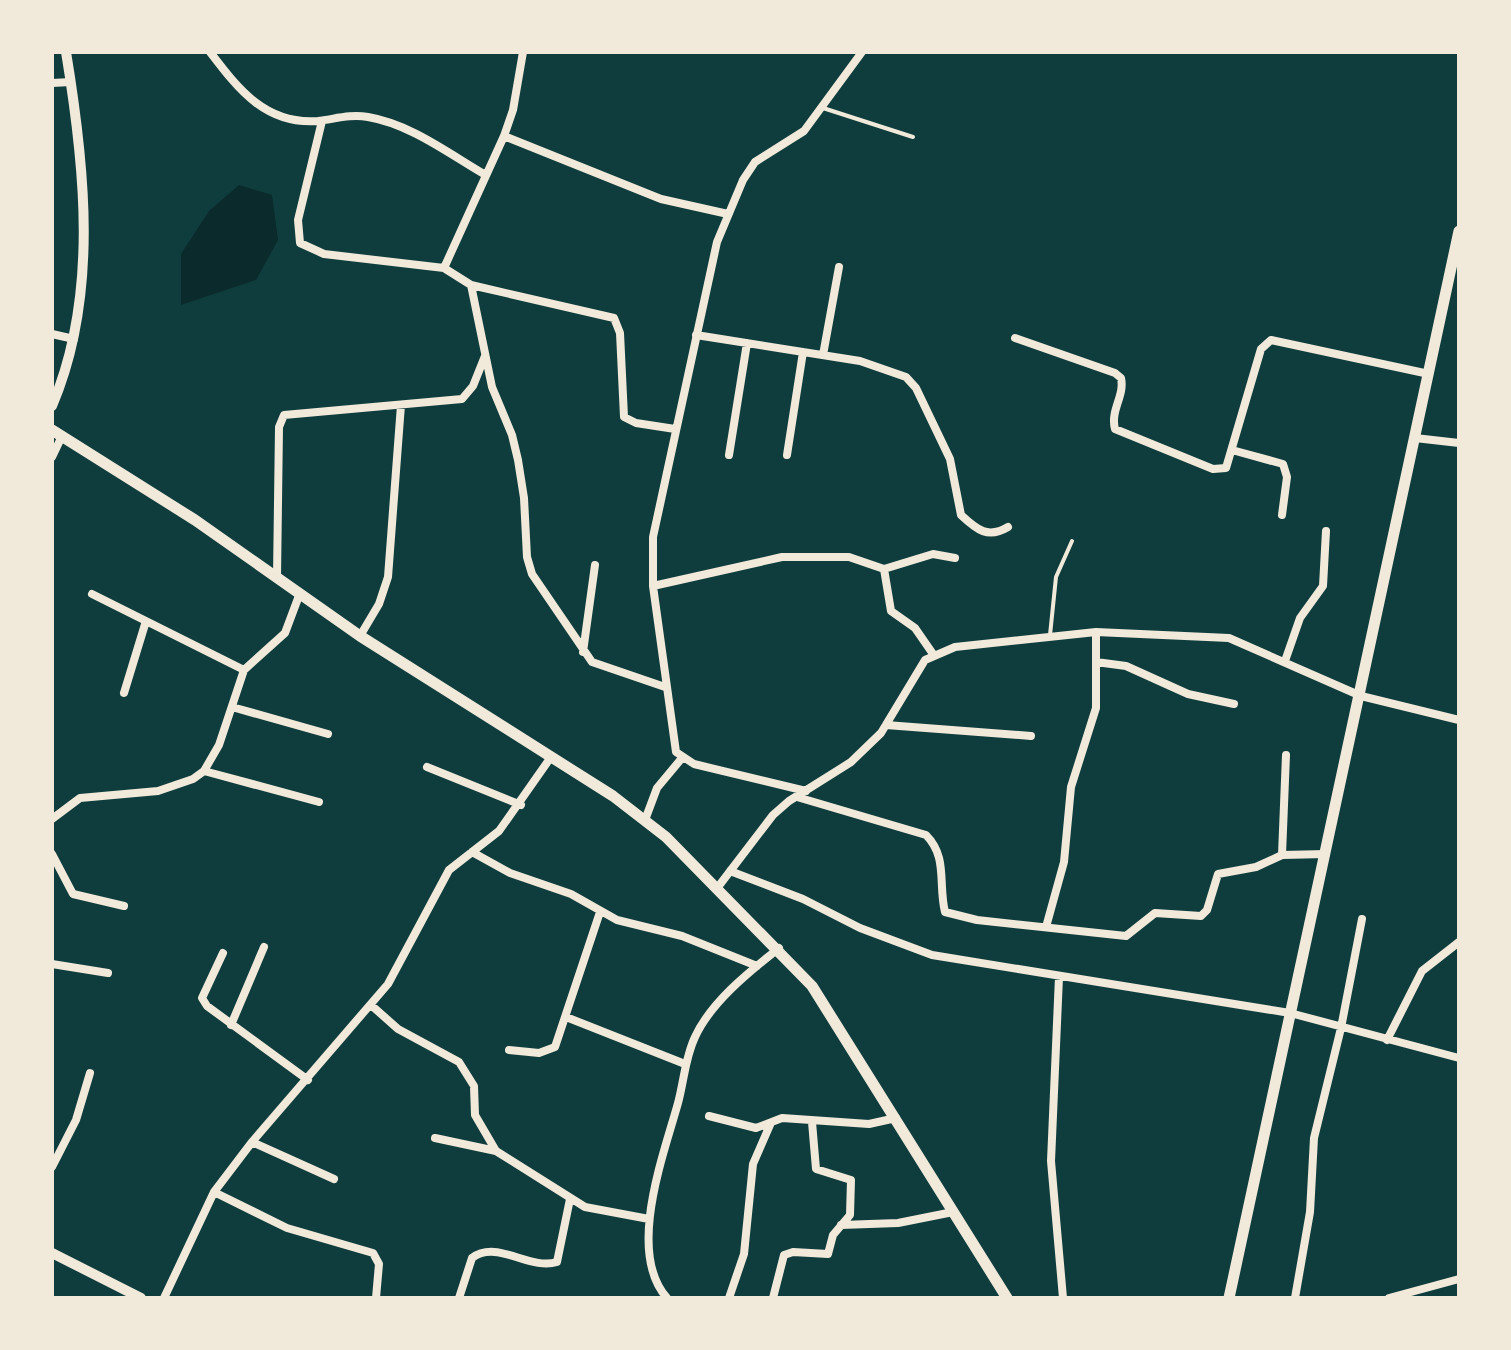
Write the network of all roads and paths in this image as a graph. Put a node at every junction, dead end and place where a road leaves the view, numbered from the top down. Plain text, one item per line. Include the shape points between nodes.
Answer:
1 (66, 52) edge
2 (210, 52) edge
3 (523, 52) edge
4 (862, 52) edge
5 (71, 82) junction
6 (52, 83) edge
7 (823, 108) junction
8 (322, 121) junction
9 (504, 136) junction
10 (913, 137) dead end
11 (484, 174) junction
12 (728, 214) junction
13 (1459, 231) edge
14 (839, 267) dead end
15 (444, 268) junction
16 (471, 285) junction
17 (52, 334) edge
18 (696, 335) junction
19 (1015, 338) dead end
20 (74, 339) junction
21 (747, 343) junction
22 (803, 352) junction
23 (485, 355) junction
24 (823, 355) junction
25 (1429, 374) junction
26 (401, 405) junction
27 (52, 406) edge
28 (675, 429) junction
29 (57, 433) edge
30 (1415, 438) junction
31 (1459, 443) edge
32 (1232, 450) junction
33 (729, 455) dead end
34 (787, 455) dead end
35 (52, 457) edge
36 (1282, 515) dead end
37 (1008, 527) dead end
38 (1326, 531) dead end
39 (1072, 541) dead end
40 (955, 558) dead end
41 (595, 565) dead end
42 (884, 569) junction
43 (277, 577) junction
44 (653, 586) junction
45 (300, 593) junction
46 (92, 594) dead end
47 (146, 621) junction
48 (1096, 632) junction
49 (1050, 635) junction
50 (360, 636) junction
51 (583, 653) junction
52 (933, 654) junction
53 (1285, 661) junction
54 (1096, 662) junction
55 (244, 670) junction
56 (665, 687) junction
57 (124, 693) dead end
58 (1361, 696) junction
59 (1234, 704) dead end
60 (232, 707) junction
61 (1459, 720) edge
62 (886, 725) junction
63 (328, 734) dead end
64 (1031, 736) dead end
65 (1286, 755) dead end
66 (551, 757) junction
67 (682, 758) junction
68 (427, 767) dead end
69 (204, 771) junction
70 (806, 791) junction
71 (796, 797) junction
72 (319, 802) dead end
73 (521, 805) junction
74 (52, 819) edge
75 (645, 820) junction
76 (472, 852) junction
77 (52, 854) edge
78 (1326, 854) junction
79 (1282, 855) junction
80 (730, 871) junction
81 (718, 887) junction
82 (124, 906) dead end
83 (600, 912) junction
84 (1362, 919) dead end
85 (1046, 927) junction
86 (1459, 942) edge
87 (264, 947) dead end
88 (779, 948) junction
89 (223, 953) dead end
90 (52, 964) edge
91 (757, 966) junction
92 (108, 973) dead end
93 (1059, 977) junction
94 (371, 1005) junction
95 (1290, 1013) junction
96 (566, 1017) junction
97 (231, 1025) junction
98 (1341, 1028) junction
99 (1387, 1040) junction
100 (509, 1050) dead end
101 (1459, 1058) edge
102 (685, 1064) junction
103 (90, 1073) dead end
104 (308, 1080) junction
105 (709, 1116) dead end
106 (896, 1118) junction
107 (812, 1122) junction
108 (770, 1125) junction
109 (435, 1138) dead end
110 (252, 1142) junction
111 (496, 1151) junction
112 (52, 1167) edge
113 (334, 1179) dead end
114 (214, 1192) junction
115 (570, 1199) junction
116 (953, 1212) junction
117 (649, 1219) junction
118 (841, 1225) junction
119 (52, 1253) edge
120 (1459, 1279) edge
121 (141, 1298) edge
122 (164, 1298) edge
123 (376, 1298) edge
124 (459, 1298) edge
125 (667, 1298) edge
126 (729, 1298) edge
127 (773, 1298) edge
128 (1007, 1298) edge
129 (1063, 1298) edge
130 (1229, 1298) edge
131 (1295, 1298) edge
132 (1389, 1298) edge

1 - 5 street
2 - 8 street via 270,114 299,122
3 - 9 street
4 - 7 street
5 - 6 street
5 - 20 street via 84,231
7 - 10 lane
7 - 12 street via 804,131 755,162
8 - 11 street via 348,116 389,122
8 - 15 street via 298,220 300,243 324,254
9 - 11 street
9 - 12 street via 661,199
11 - 15 street
12 - 18 street
13 - 25 main road
14 - 24 street
15 - 16 street
16 - 23 street
16 - 28 street via 614,318 620,333 624,417
17 - 20 street
18 - 21 street
18 - 28 street
19 - 32 street via 1121,378 1123,388 1112,418 1122,433 1213,469 1226,468
20 - 27 street
21 - 22 street
21 - 33 street
22 - 24 street
22 - 34 street
23 - 26 street via 462,399
23 - 51 street via 518,460 532,574
24 - 37 street via 906,377 950,459 961,515 988,534
25 - 30 main road
25 - 32 street via 1271,340 1261,349
26 - 43 street via 284,415 279,427
26 - 50 street via 388,577
28 - 44 street via 653,537
29 - 35 street
29 - 43 main road
30 - 31 street
30 - 58 main road
32 - 36 street via 1283,464 1287,477
38 - 53 street via 1323,586 1300,618
39 - 49 lane via 1056,577
40 - 42 street via 933,554
41 - 51 street
42 - 44 street via 849,557 782,557
42 - 52 street via 891,611 915,628
43 - 45 main road
44 - 56 street
45 - 50 main road
45 - 55 street via 285,633
46 - 47 street
47 - 55 street
47 - 57 street
48 - 49 street
48 - 53 street via 1229,638
48 - 54 street
49 - 52 street
50 - 66 main road
51 - 56 street via 607,669
52 - 62 street via 915,672
53 - 58 street
54 - 59 street via 1140,670 1188,694
54 - 85 street via 1096,708 1071,787 1064,862
55 - 60 street
56 - 67 street via 672,737
58 - 61 street
58 - 78 main road
60 - 63 street
60 - 69 street
62 - 64 street
62 - 70 street via 851,762
65 - 79 street
66 - 73 street
66 - 75 main road
67 - 70 street
67 - 75 street via 657,788
68 - 73 street
69 - 72 street
69 - 74 street via 158,791 80,798
70 - 71 street
71 - 80 street via 773,815
71 - 85 street via 926,835 942,865 943,907 948,914
73 - 76 street
75 - 81 main road
76 - 83 street
76 - 94 street via 449,870 409,950
77 - 82 street via 73,894
78 - 79 street
78 - 95 main road
79 - 85 street via 1256,867 1218,874 1201,916 1155,913 1126,936
80 - 81 street
80 - 93 street via 932,955
81 - 88 main road
83 - 91 street
83 - 96 street
84 - 98 street
86 - 99 street via 1422,971
87 - 97 street
88 - 91 street
88 - 106 main road via 837,1022
89 - 97 street via 202,998
90 - 92 street
91 - 102 street via 709,1013
93 - 95 street
93 - 129 street via 1051,1161
94 - 104 street
94 - 111 street via 398,1029 459,1062 474,1086 475,1115
95 - 98 street
95 - 130 main road
96 - 100 street via 555,1047
96 - 102 street
97 - 104 street
98 - 99 street
98 - 131 street via 1314,1138 1310,1212
99 - 101 street
102 - 117 street
103 - 112 street via 76,1120
104 - 110 street
105 - 108 street via 756,1128
106 - 107 street via 869,1124
106 - 116 main road
107 - 108 street via 782,1118
107 - 118 street via 816,1169 845,1176 852,1184 850,1215
108 - 126 street via 753,1164 744,1254
109 - 111 street
110 - 113 street
110 - 114 street
111 - 115 street
114 - 122 street
114 - 123 street via 287,1228 373,1253 379,1264
115 - 117 street via 603,1212
115 - 124 street via 557,1262 546,1265 477,1254
116 - 118 street via 898,1223
116 - 128 main road
117 - 125 street via 653,1272
118 - 127 street via 828,1254 784,1255
119 - 121 street
120 - 132 street

